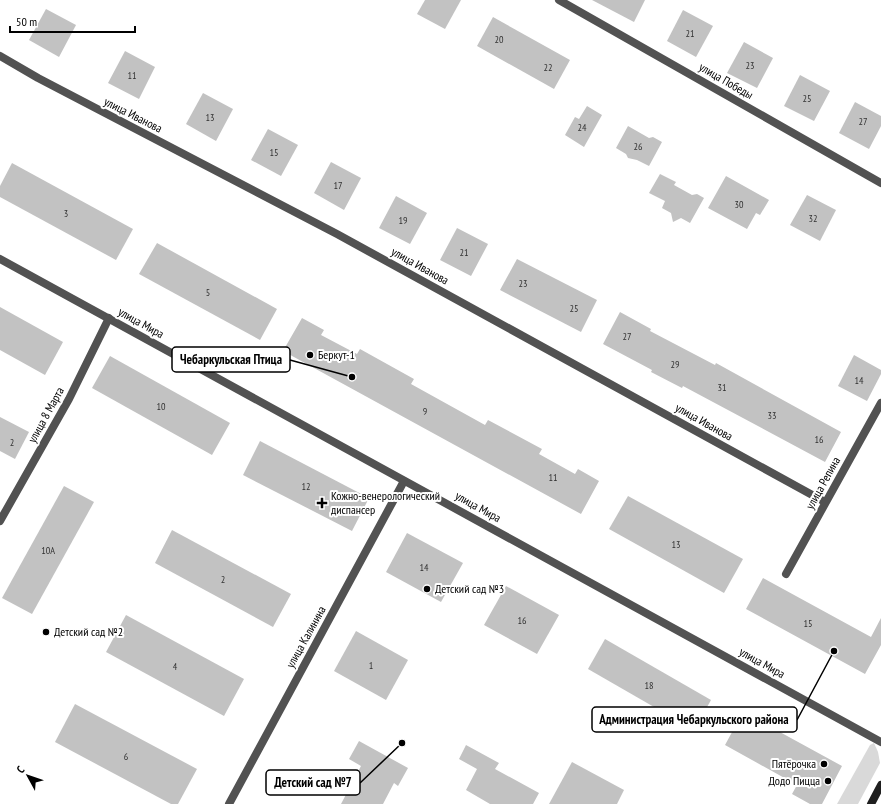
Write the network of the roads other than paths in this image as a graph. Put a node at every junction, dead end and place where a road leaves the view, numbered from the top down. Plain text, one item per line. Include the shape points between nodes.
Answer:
1 (559, 0) edge
2 (0, 56) edge
3 (881, 183) edge
4 (0, 259) edge
5 (109, 318) junction
6 (881, 403) edge
7 (404, 481) junction
8 (825, 502) junction
9 (0, 521) edge
10 (786, 574) dead end
11 (881, 742) edge
12 (881, 785) edge
13 (229, 804) edge
14 (871, 804) edge

1 - 3 street, улица Победы
2 - 8 street, улица Иванова via 337,234
4 - 5 street, улица Мира
5 - 7 street, улица Мира
5 - 9 street, улица 8 Марта via 69,399
6 - 8 street, улица Репина
7 - 11 street, улица Мира
7 - 13 street, улица Калинина
8 - 10 street, улица Репина
12 - 14 street

